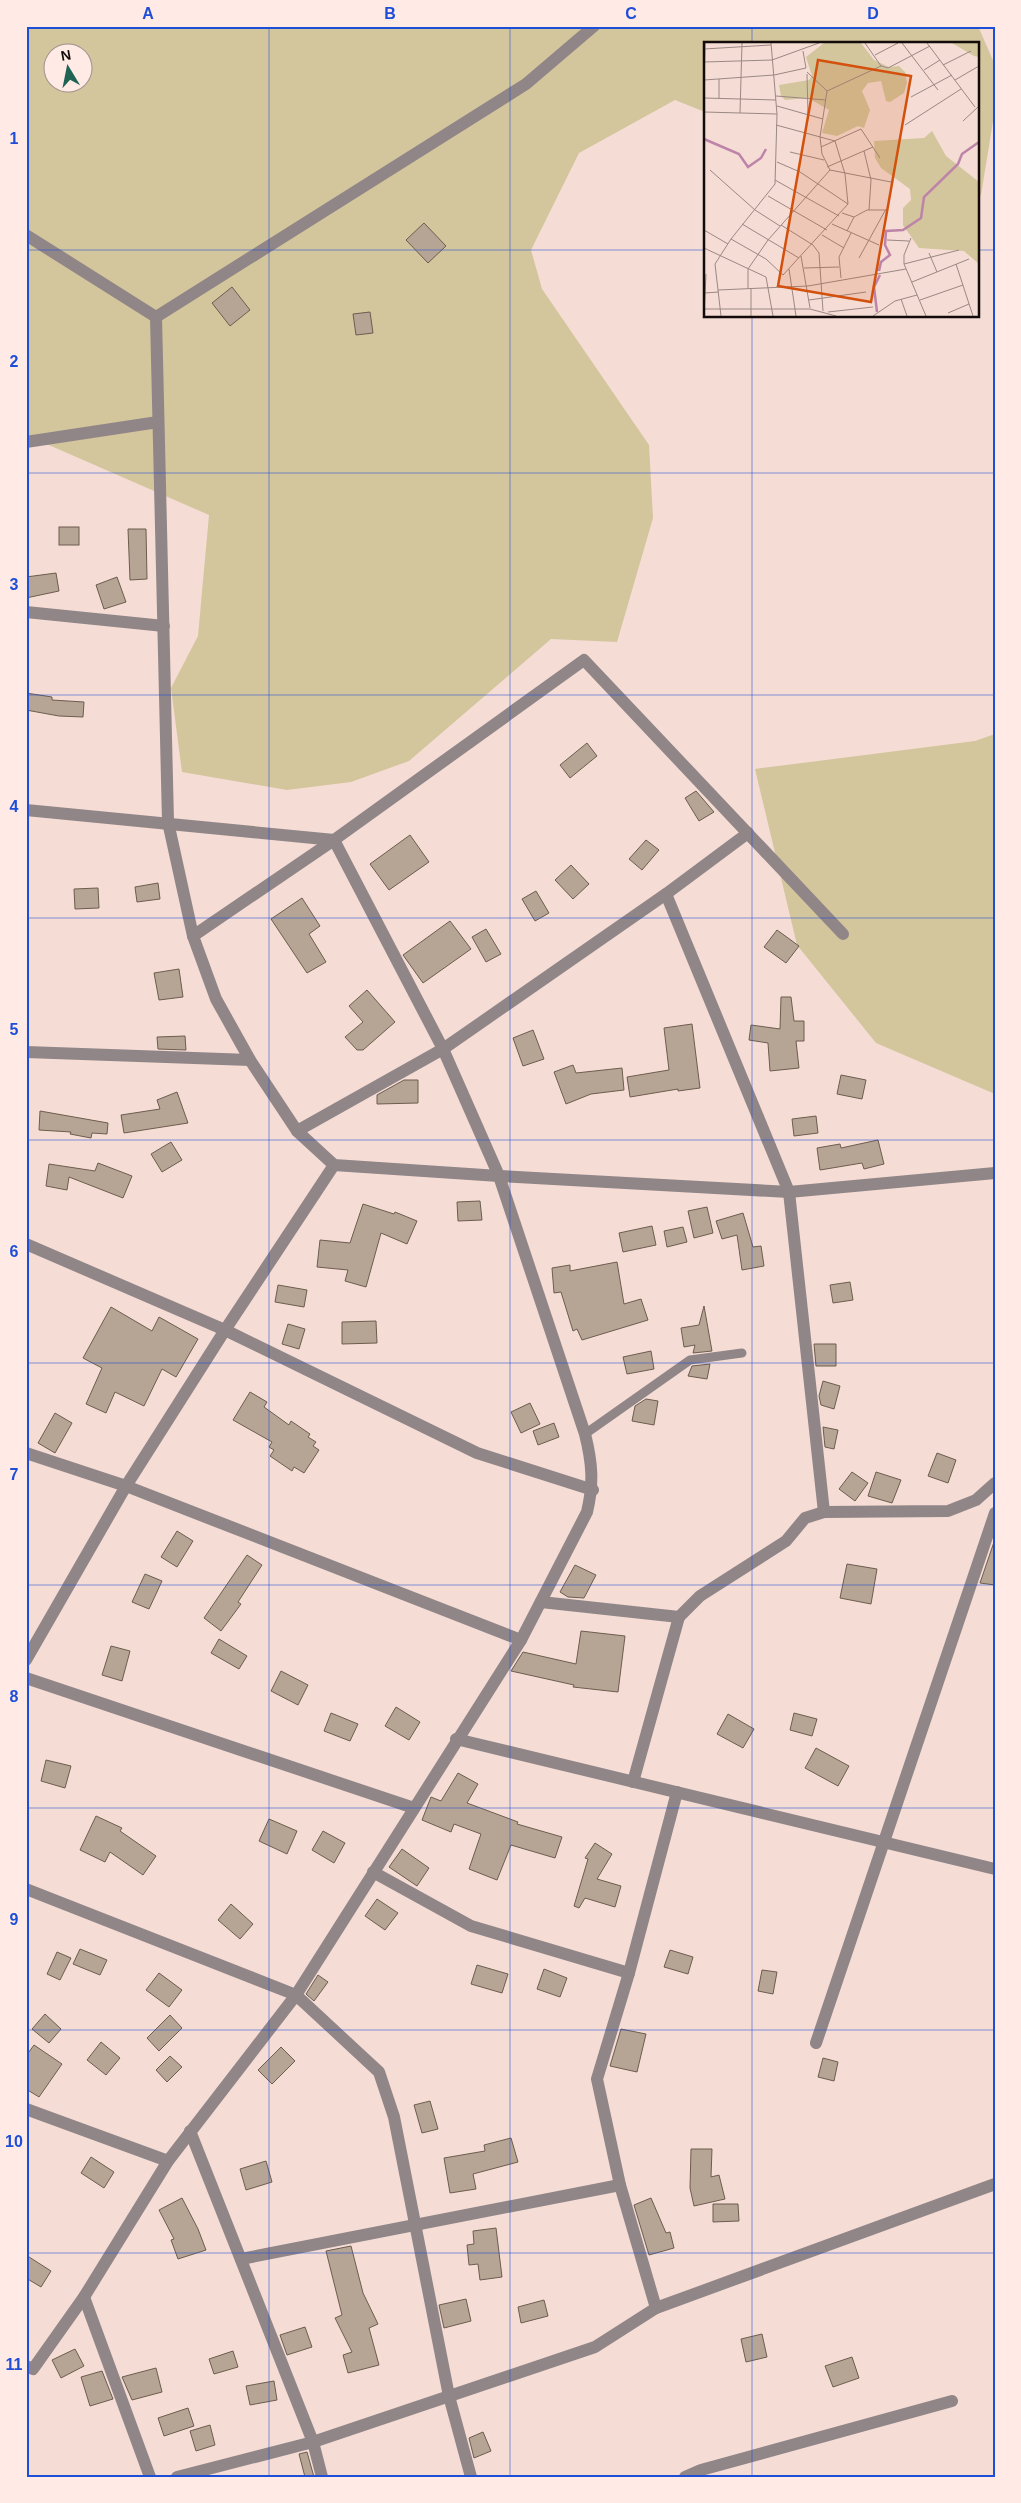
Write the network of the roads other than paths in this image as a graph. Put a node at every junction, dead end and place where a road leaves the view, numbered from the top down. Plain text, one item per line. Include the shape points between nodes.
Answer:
1 (594, 26) edge
2 (26, 235) edge
3 (156, 317) junction
4 (158, 422) junction
5 (26, 442) edge
6 (26, 612) edge
7 (164, 626) junction
8 (26, 810) edge
9 (168, 822) junction
10 (748, 833) junction
11 (334, 840) junction
12 (666, 894) junction
13 (843, 934) dead end
14 (193, 936) junction
15 (443, 1049) junction
16 (26, 1052) edge
17 (250, 1060) junction
18 (297, 1131) junction
19 (334, 1165) junction
20 (995, 1173) edge
21 (499, 1176) junction
22 (789, 1192) junction
23 (26, 1244) edge
24 (225, 1330) junction
25 (742, 1353) dead end
26 (585, 1434) junction
27 (26, 1453) edge
28 (995, 1484) edge
29 (126, 1486) junction
30 (593, 1490) junction
31 (824, 1512) junction
32 (995, 1513) edge
33 (541, 1602) junction
34 (679, 1616) junction
35 (521, 1640) junction
36 (26, 1660) edge
37 (26, 1678) edge
38 (456, 1739) junction
39 (633, 1782) junction
40 (677, 1792) junction
41 (414, 1808) junction
42 (883, 1842) junction
43 (995, 1869) edge
44 (373, 1872) junction
45 (26, 1889) edge
46 (629, 1973) junction
47 (296, 1995) junction
48 (816, 2043) dead end
49 (26, 2109) edge
50 (190, 2131) junction
51 (168, 2161) junction
52 (620, 2184) junction
53 (995, 2184) edge
54 (414, 2224) junction
55 (241, 2259) junction
56 (84, 2298) junction
57 (656, 2308) junction
58 (26, 2366) edge
59 (449, 2396) junction
60 (952, 2401) dead end
61 (313, 2442) junction
62 (150, 2477) edge
63 (177, 2477) edge
64 (322, 2477) edge
65 (471, 2477) edge
66 (685, 2477) edge

1 - 3 street via 526,84
2 - 3 street
3 - 4 street
4 - 5 street
4 - 7 street
6 - 7 street
7 - 9 street
8 - 9 street
9 - 11 street
9 - 14 street
10 - 11 street via 584,660
10 - 12 street
10 - 13 street
11 - 14 street
11 - 15 street
12 - 15 street
12 - 22 street
14 - 17 street via 216,999
15 - 18 street
15 - 21 street
16 - 17 street
17 - 18 street
18 - 19 street
19 - 21 street
19 - 24 street
20 - 22 street
21 - 22 street
21 - 26 street
22 - 31 street
23 - 24 street
24 - 29 street
24 - 30 street via 476,1453
25 - 26 lane via 690,1360
26 - 30 street
27 - 29 street
28 - 31 street via 976,1500 948,1511
29 - 35 street
29 - 36 street
30 - 33 street via 587,1512
31 - 34 street via 805,1518 786,1541 700,1596
32 - 42 street
33 - 34 street
33 - 35 street
34 - 39 street
35 - 38 street
37 - 41 street
38 - 39 street
38 - 41 street
39 - 40 street
40 - 42 street
40 - 46 street
41 - 44 street
42 - 43 street
42 - 48 street
44 - 46 street via 471,1926
44 - 47 street
45 - 47 street
46 - 52 street via 597,2079
47 - 50 street
47 - 54 street via 379,2072 394,2117
49 - 51 street
50 - 51 street
50 - 55 street
51 - 56 street
52 - 54 street
52 - 57 street
53 - 57 street
54 - 55 street
54 - 59 street
55 - 61 street
56 - 58 street via 33,2369
56 - 62 street
57 - 59 street via 595,2347
59 - 61 street
59 - 65 street
60 - 66 street
61 - 63 street
61 - 64 street

